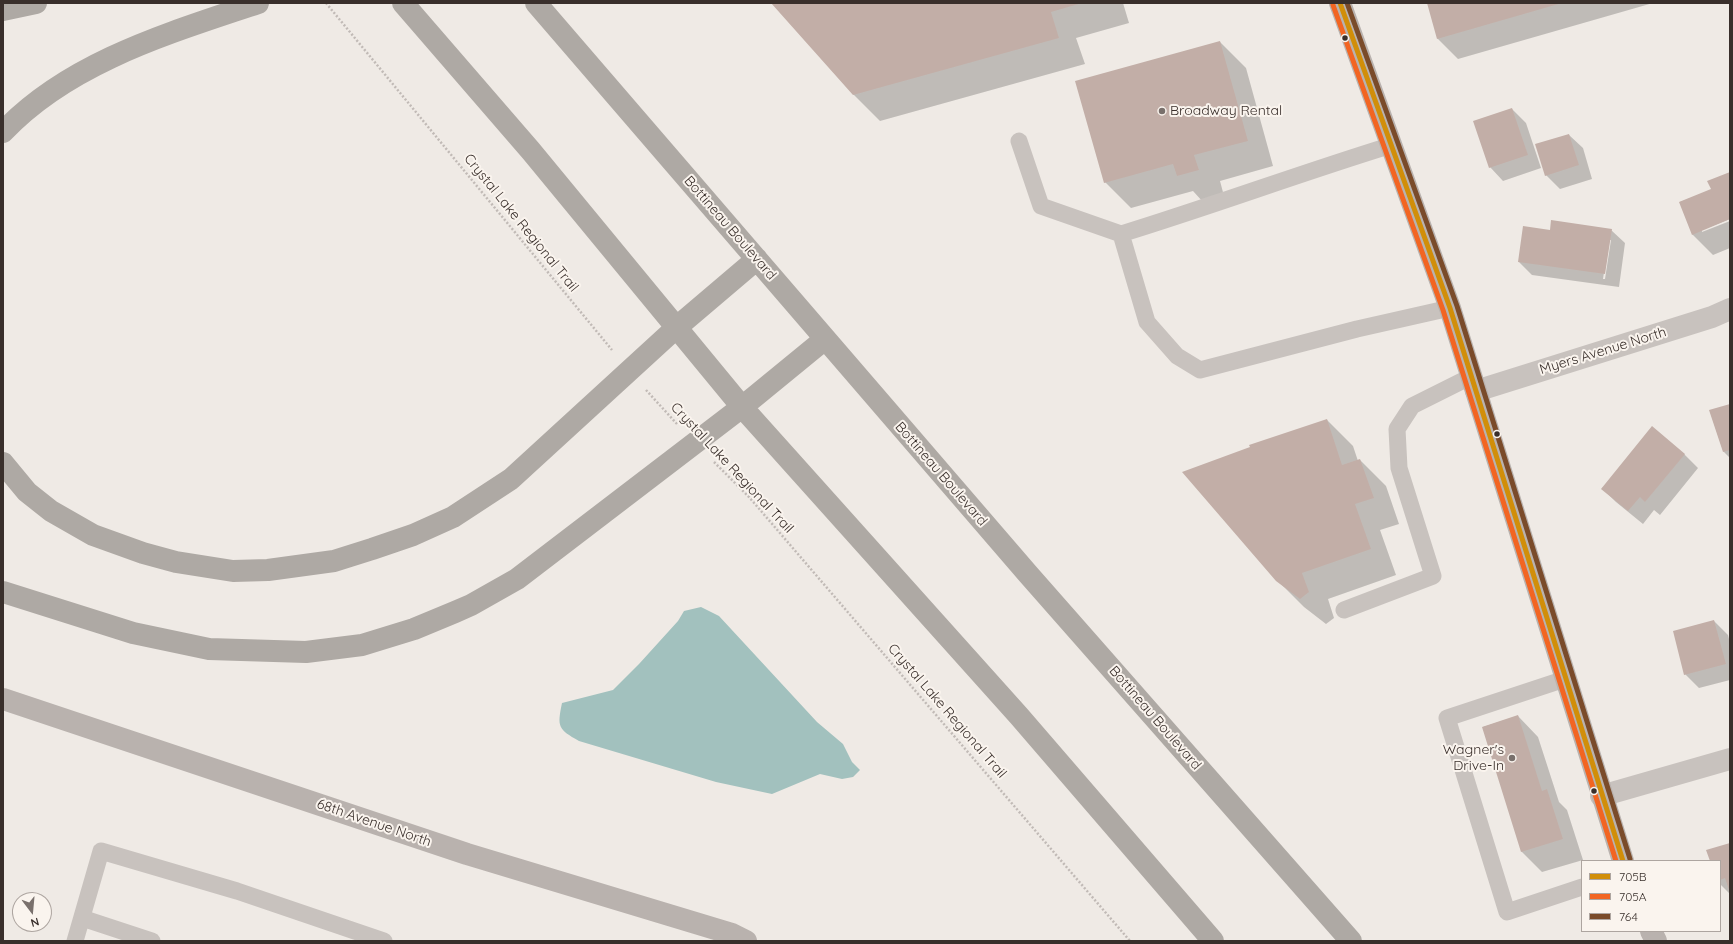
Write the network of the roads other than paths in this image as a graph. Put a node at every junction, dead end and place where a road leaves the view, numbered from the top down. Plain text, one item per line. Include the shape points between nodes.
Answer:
1 (36, 3) edge
2 (258, 3) edge
3 (403, 3) edge
4 (536, 3) edge
5 (1340, 3) edge
6 (3, 10) edge
7 (3, 132) edge
8 (1019, 140) dead end
9 (1392, 145) junction
10 (1121, 234) junction
11 (757, 259) junction
12 (1450, 308) junction
13 (1730, 308) edge
14 (677, 327) junction
15 (826, 339) junction
16 (1474, 384) junction
17 (742, 407) junction
18 (3, 463) edge
19 (3, 592) edge
20 (1344, 610) dead end
21 (1565, 679) junction
22 (3, 699) edge
23 (1730, 759) edge
24 (1601, 796) junction
25 (1622, 860) edge
26 (1581, 887) edge
27 (82, 918) junction
28 (1652, 932) edge
29 (712, 935) edge
30 (75, 941) edge
31 (152, 941) edge
32 (384, 941) edge
33 (746, 941) edge
34 (1213, 941) edge
35 (1351, 941) edge
36 (1656, 941) edge

1 - 6 highway
2 - 7 highway via 96,65 28,109
3 - 14 highway via 531,151
4 - 11 highway, Bottineau Boulevard
5 - 9 street
8 - 10 lane via 1041,206
9 - 10 lane
9 - 12 street
10 - 12 lane via 1147,322 1177,356 1200,370 1356,329
11 - 14 highway
11 - 15 highway, Bottineau Boulevard
12 - 16 street
13 - 16 street, Myers Avenue North via 1712,317 1668,331
14 - 17 highway
14 - 18 highway via 511,479 494,491 453,517 413,535 334,562 268,570 232,571 176,562 143,553 93,535 51,511 27,492
15 - 17 highway
15 - 35 highway, Bottineau Boulevard via 1028,574
16 - 20 lane via 1412,406 1397,429 1399,468 1433,576
16 - 21 street
17 - 19 highway via 517,579 455,612 414,629 362,645 306,652 209,649 133,633
17 - 34 highway via 1019,716
21 - 24 street
21 - 26 lane via 1447,718 1507,912
22 - 29 street, 68th Avenue North
23 - 24 street
24 - 25 street
27 - 30 lane
27 - 31 lane
27 - 32 lane via 101,851 237,891
28 - 36 street
29 - 33 street, 68th Avenue North via 732,934

